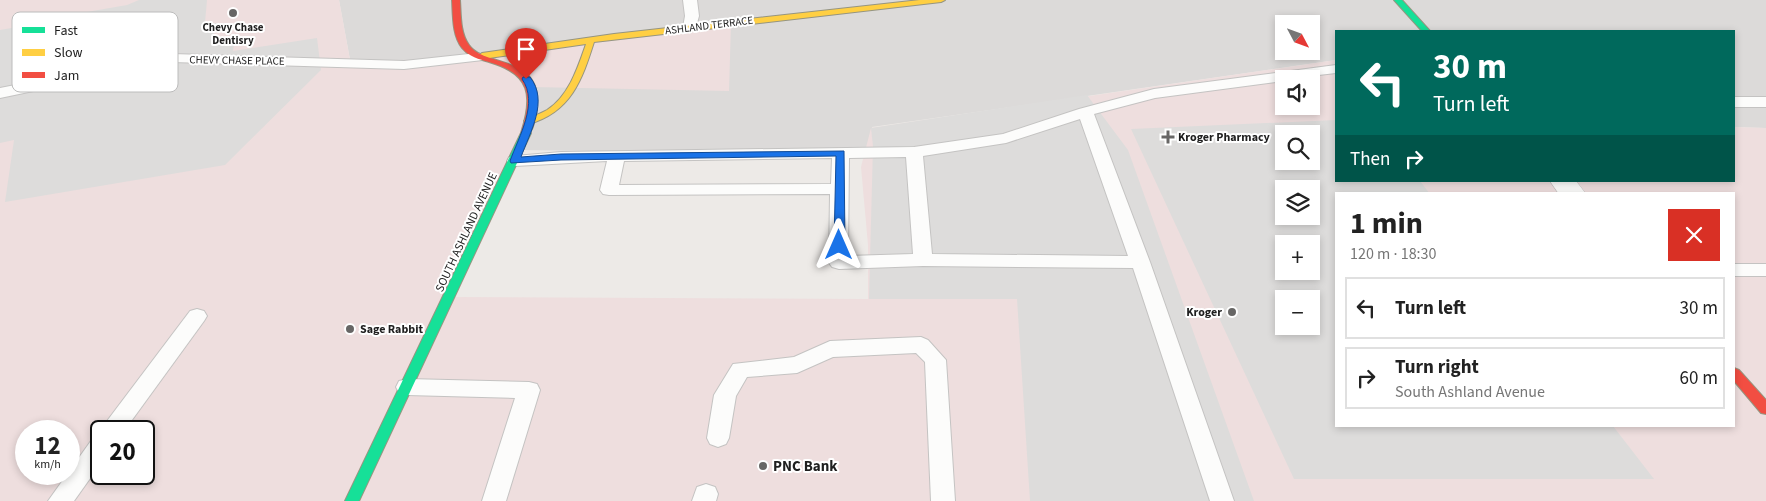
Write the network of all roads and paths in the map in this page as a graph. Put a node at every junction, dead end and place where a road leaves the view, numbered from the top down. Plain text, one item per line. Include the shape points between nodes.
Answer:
1 (456, 0) edge
2 (690, 0) edge
3 (940, 0) edge
4 (1398, 0) edge
5 (690, 28) junction
6 (1425, 30) edge
7 (591, 40) junction
8 (478, 56) junction
9 (178, 58) edge
10 (1335, 69) edge
11 (1735, 102) edge
12 (1766, 102) edge
13 (1085, 112) junction
14 (530, 121) junction
15 (914, 152) junction
16 (841, 153) junction
17 (617, 156) junction
18 (515, 161) junction
19 (1563, 182) edge
20 (839, 189) junction
21 (1571, 192) edge
22 (923, 260) junction
23 (1140, 262) junction
24 (1735, 270) edge
25 (1766, 270) edge
26 (197, 316) dead end
27 (1735, 374) edge
28 (407, 387) junction
29 (1766, 409) edge
30 (120, 420) edge
31 (718, 438) dead end
32 (90, 460) edge
33 (60, 501) edge
34 (352, 501) edge
35 (494, 501) edge
36 (943, 501) edge
37 (1222, 501) edge

1 - 8 street via 458,28 464,44
2 - 5 lane
3 - 5 street, ASHLAND TERRACE
4 - 6 street
5 - 7 street, ASHLAND TERRACE
7 - 8 street, ASHLAND TERRACE
7 - 14 street via 564,99
8 - 9 lane, CHEVY CHASE PLACE via 412,64 360,65
8 - 14 street, SOUTH ASHLAND AVENUE via 503,64 532,86 534,95
10 - 13 lane via 1154,94
11 - 12 lane
13 - 15 lane via 1006,138
13 - 23 lane
14 - 18 street, SOUTH ASHLAND AVENUE
15 - 16 lane
15 - 22 lane
16 - 17 lane
16 - 20 lane
17 - 18 lane
17 - 20 lane via 610,190
18 - 28 street, SOUTH ASHLAND AVENUE
19 - 21 street
20 - 22 lane via 840,263
22 - 23 lane
23 - 37 lane
24 - 25 lane
26 - 30 lane
27 - 29 street
28 - 34 street, SOUTH ASHLAND AVENUE
28 - 35 lane via 529,390
31 - 36 lane via 725,395 741,370 797,365 830,349 922,344 934,360
32 - 33 lane

